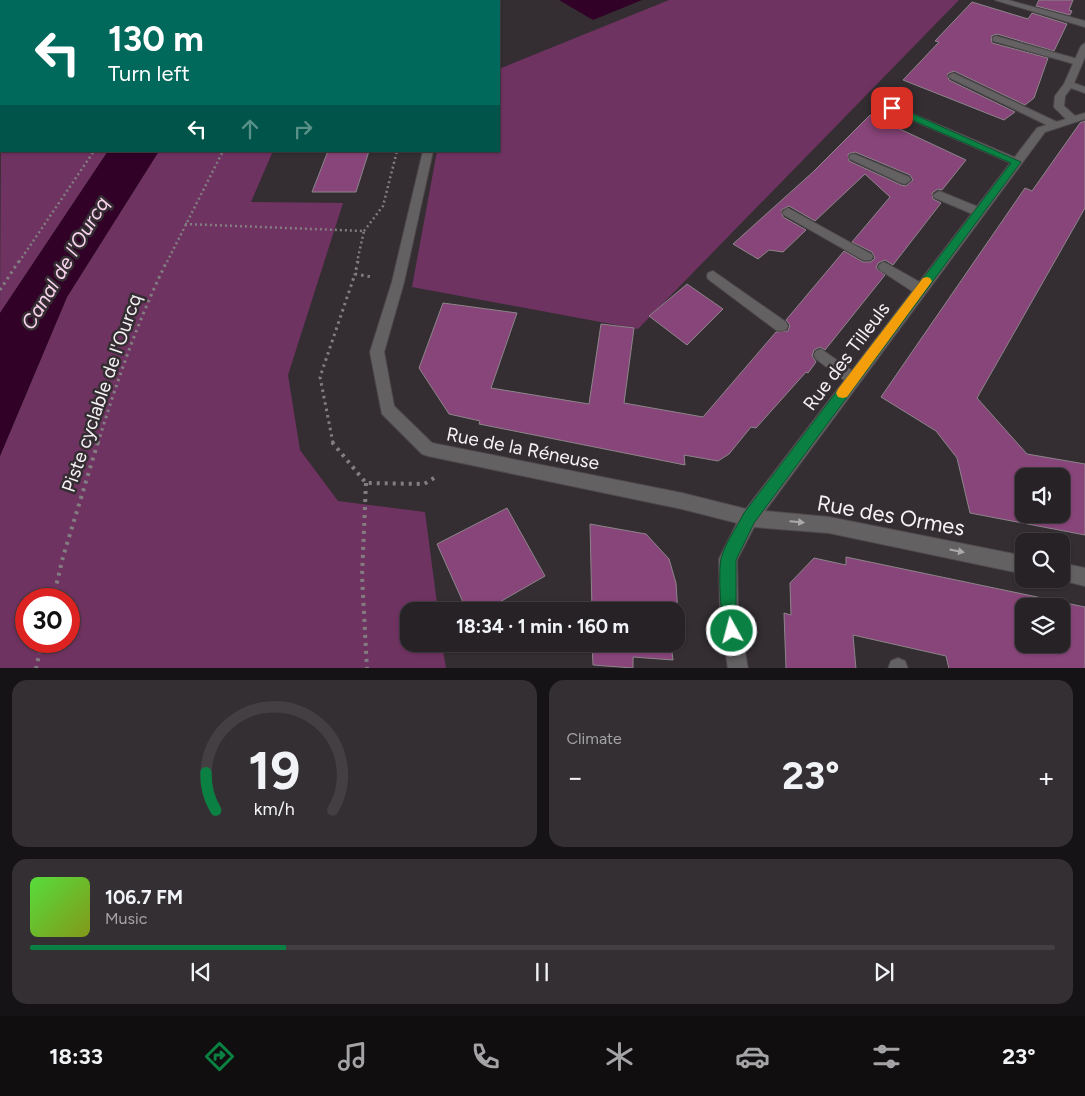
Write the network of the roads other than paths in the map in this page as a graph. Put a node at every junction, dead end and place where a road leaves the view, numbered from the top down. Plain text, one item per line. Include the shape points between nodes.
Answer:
1 (999, 0) edge
2 (1085, 24) edge
3 (996, 39) dead end
4 (1085, 46) edge
5 (1078, 62) junction
6 (953, 76) dead end
7 (1069, 84) junction
8 (1085, 90) edge
9 (892, 108) dead end
10 (1079, 118) edge
11 (1055, 125) junction
12 (428, 152) edge
13 (854, 157) dead end
14 (1017, 162) junction
15 (905, 180) dead end
16 (939, 195) dead end
17 (788, 212) dead end
18 (979, 212) junction
19 (867, 257) dead end
20 (884, 268) dead end
21 (713, 276) dead end
22 (920, 289) junction
23 (781, 326) dead end
24 (821, 356) dead end
25 (853, 379) junction
26 (749, 518) junction
27 (1015, 563) edge
28 (1070, 574) edge
29 (1085, 577) edge
30 (738, 668) edge

1 - 2 street
3 - 5 street
4 - 5 street
5 - 7 street
6 - 11 street
7 - 8 street
7 - 10 street via 1060,96 1058,107
9 - 14 street
10 - 11 street, Rue des Tilleuls
11 - 14 street, Rue des Tilleuls via 1041,130
12 - 26 street, Rue de la Réneuse via 398,282 377,352 387,409 428,449 682,501
13 - 15 street
14 - 18 street, Rue des Tilleuls
16 - 18 street
17 - 19 lane
18 - 22 street, Rue des Tilleuls
20 - 22 street
21 - 23 street
22 - 25 street, Rue des Tilleuls
24 - 25 street
25 - 26 street, Rue des Tilleuls
26 -> 27 street, Rue des Ormes via 829,525
26 - 30 street, Rue des Tilleuls via 728,559 729,612
28 - 29 street

